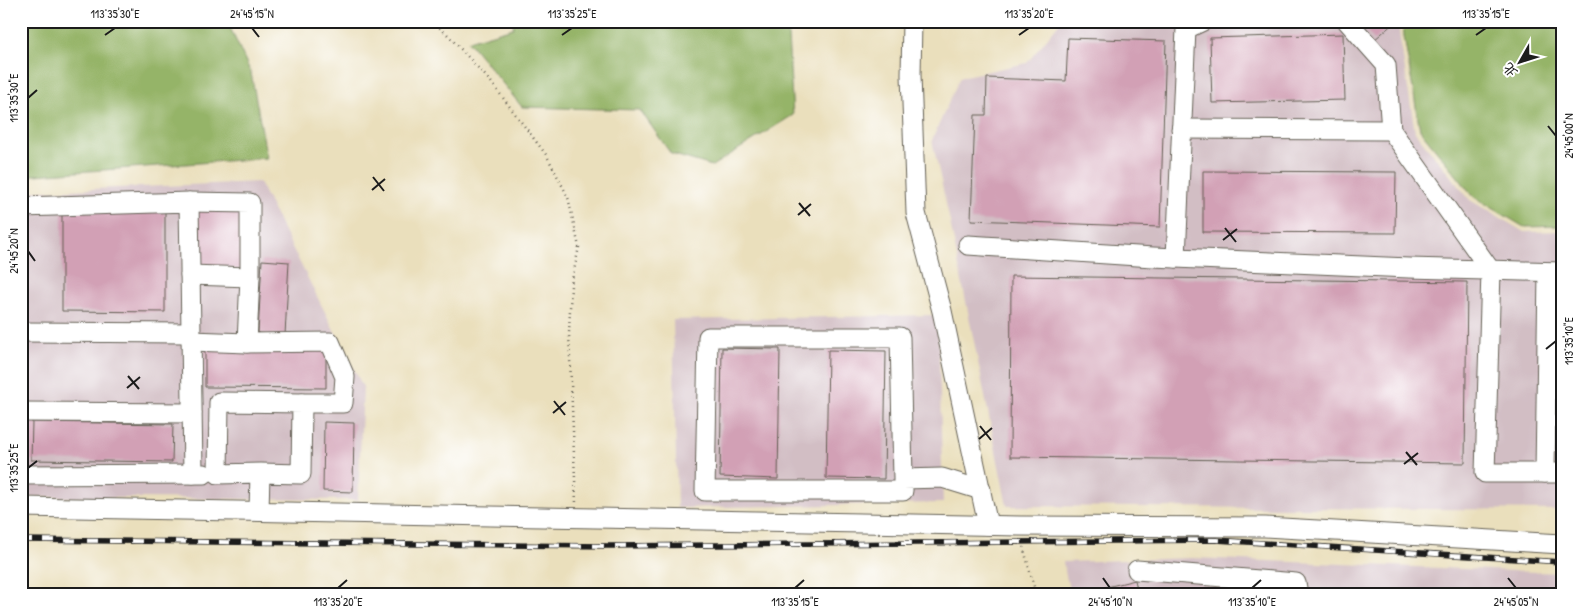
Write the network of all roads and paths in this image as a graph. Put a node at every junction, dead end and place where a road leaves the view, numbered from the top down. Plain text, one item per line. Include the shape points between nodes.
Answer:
1 (432, 21) edge
2 (912, 21) edge
3 (1203, 21) edge
4 (1347, 21) edge
5 (1182, 129) junction
6 (1391, 130) junction
7 (189, 202) junction
8 (21, 207) edge
9 (968, 245) dead end
10 (1176, 258) junction
11 (1491, 272) junction
12 (1555, 273) edge
13 (190, 275) junction
14 (250, 277) junction
15 (21, 332) edge
16 (191, 337) junction
17 (247, 343) junction
18 (302, 404) junction
19 (21, 412) edge
20 (192, 413) junction
21 (260, 473) junction
22 (1554, 473) edge
23 (193, 474) junction
24 (218, 474) junction
25 (21, 475) edge
26 (903, 479) junction
27 (981, 490) junction
28 (21, 507) edge
29 (260, 511) junction
30 (576, 517) junction
31 (988, 525) junction
32 (1020, 526) junction
33 (1562, 544) edge
34 (1137, 570) dead end
35 (1036, 594) edge
36 (1298, 594) edge

1 - 30 path via 492,82 547,156 568,197 579,247 572,285 569,334
2 - 27 street via 916,213 942,310
3 - 5 street via 1186,29
4 - 6 street via 1386,65
5 - 6 street
5 - 10 street
6 - 11 street
7 - 8 street
7 - 13 street
7 - 14 street via 250,203
9 - 10 street
10 - 11 street
11 - 12 street
11 - 22 street via 1485,474
12 - 22 street
13 - 14 street
13 - 16 street
14 - 17 street
15 - 16 street
16 - 17 street
16 - 20 street
17 - 18 street via 330,342 345,377 343,403
18 - 21 street via 301,474
18 - 24 street via 219,402
19 - 20 street
20 - 23 street
21 - 24 street
21 - 29 street
23 - 24 street
23 - 25 street
26 - 26 street via 900,337 708,337 705,492 903,490
26 - 27 street via 942,478
27 - 31 street
28 - 29 street
29 - 30 street
30 - 31 street
31 - 32 street
32 - 33 street via 1265,527
32 - 35 path
34 - 36 street via 1296,583

